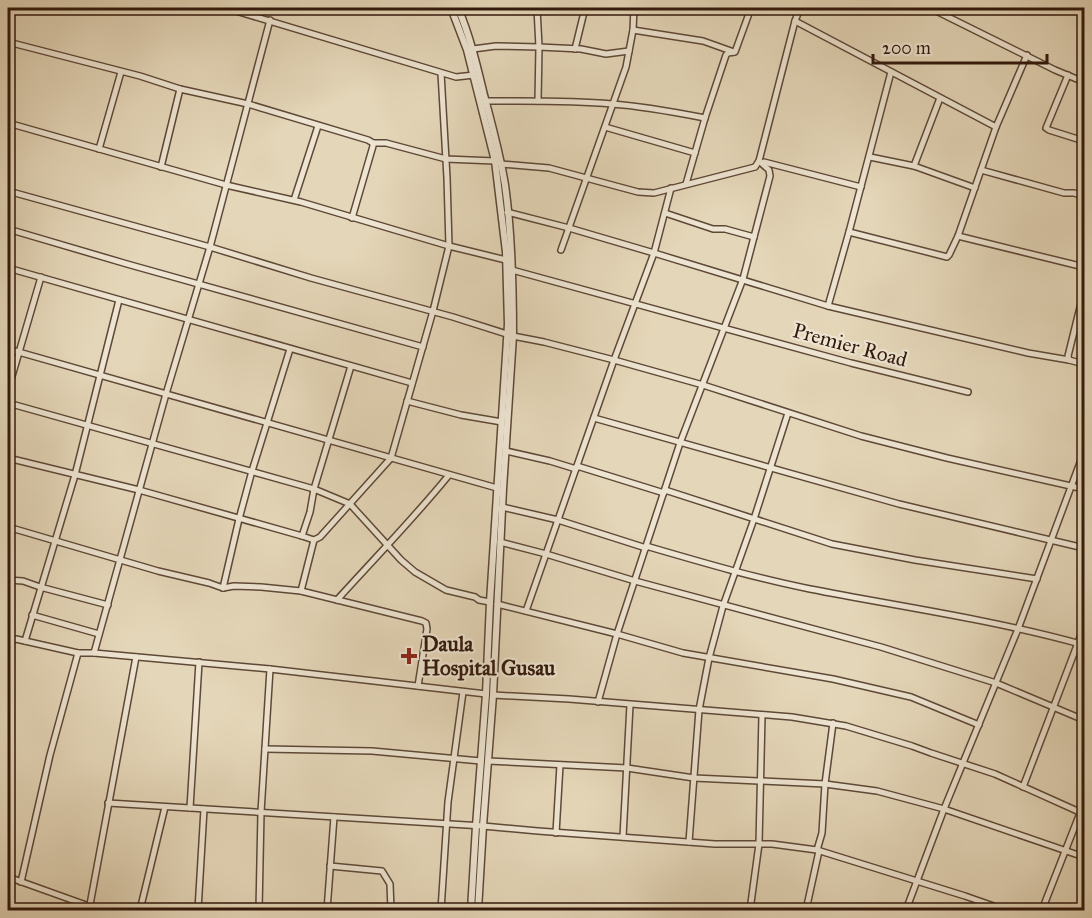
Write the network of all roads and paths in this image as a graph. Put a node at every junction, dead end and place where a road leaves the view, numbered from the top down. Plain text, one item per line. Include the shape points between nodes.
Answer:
1 (12, 8) edge
2 (226, 8) edge
3 (451, 8) edge
4 (458, 8) edge
5 (537, 8) edge
6 (585, 8) edge
7 (634, 8) edge
8 (751, 8) edge
9 (800, 8) edge
10 (930, 8) edge
11 (947, 8) edge
12 (944, 14) junction
13 (8, 18) edge
14 (270, 20) junction
15 (795, 21) junction
16 (633, 30) junction
17 (8, 42) edge
18 (539, 47) junction
19 (473, 49) junction
20 (575, 49) junction
21 (629, 51) junction
22 (735, 52) junction
23 (1027, 56) junction
24 (121, 72) junction
25 (891, 72) junction
26 (441, 73) junction
27 (474, 75) junction
28 (1068, 75) junction
29 (1084, 82) edge
30 (180, 88) junction
31 (940, 98) junction
32 (486, 101) junction
33 (538, 101) junction
34 (248, 104) junction
35 (613, 104) junction
36 (705, 118) junction
37 (8, 123) edge
38 (318, 126) junction
39 (605, 127) junction
40 (996, 127) junction
41 (1084, 141) edge
42 (373, 143) junction
43 (99, 149) junction
44 (695, 153) junction
45 (870, 157) junction
46 (446, 159) junction
47 (759, 161) junction
48 (498, 162) junction
49 (161, 166) junction
50 (914, 166) junction
51 (981, 170) junction
52 (587, 178) junction
53 (686, 184) junction
54 (226, 185) junction
55 (861, 187) junction
56 (671, 188) junction
57 (975, 188) junction
58 (8, 192) edge
59 (1084, 195) edge
60 (294, 200) junction
61 (507, 212) junction
62 (665, 213) junction
63 (352, 218) junction
64 (569, 228) junction
65 (8, 229) edge
66 (849, 232) junction
67 (958, 236) junction
68 (754, 237) junction
69 (449, 246) junction
70 (210, 247) junction
71 (561, 250) dead end
72 (654, 253) junction
73 (506, 260) junction
74 (1084, 267) edge
75 (8, 268) edge
76 (512, 270) junction
77 (41, 277) junction
78 (743, 279) junction
79 (199, 284) junction
80 (1084, 291) edge
81 (119, 300) junction
82 (635, 304) junction
83 (828, 306) junction
84 (433, 311) junction
85 (189, 319) junction
86 (724, 328) junction
87 (511, 335) junction
88 (423, 347) junction
89 (8, 349) edge
90 (290, 349) junction
91 (19, 353) junction
92 (614, 360) junction
93 (1069, 360) junction
94 (1084, 364) edge
95 (351, 366) junction
96 (99, 376) junction
97 (412, 383) junction
98 (702, 385) junction
99 (8, 390) edge
100 (968, 392) dead end
101 (166, 394) junction
102 (407, 401) junction
103 (8, 403) edge
104 (788, 413) junction
105 (594, 418) junction
106 (502, 422) junction
107 (267, 423) junction
108 (88, 425) junction
109 (329, 440) junction
110 (680, 443) junction
111 (152, 444) junction
112 (506, 451) junction
113 (1084, 452) edge
114 (8, 458) edge
115 (391, 458) junction
116 (576, 468) junction
117 (770, 468) junction
118 (252, 471) junction
119 (75, 475) junction
120 (449, 475) junction
121 (1072, 487) junction
122 (497, 488) junction
123 (314, 489) junction
124 (1084, 489) edge
125 (139, 490) junction
126 (664, 491) junction
127 (350, 504) junction
128 (502, 507) junction
129 (239, 519) junction
130 (754, 519) junction
131 (558, 520) junction
132 (8, 527) edge
133 (302, 536) junction
134 (314, 540) junction
135 (1052, 541) junction
136 (54, 542) junction
137 (501, 543) junction
138 (387, 544) junction
139 (646, 547) junction
140 (1084, 548) edge
141 (546, 554) junction
142 (120, 560) junction
143 (735, 572) junction
144 (1037, 579) junction
145 (8, 580) edge
146 (634, 581) junction
147 (40, 586) junction
148 (223, 588) junction
149 (301, 591) junction
150 (337, 600) junction
151 (494, 603) junction
152 (108, 605) junction
153 (723, 606) junction
154 (526, 611) junction
155 (32, 615) junction
156 (1084, 627) edge
157 (1018, 629) junction
158 (99, 634) junction
159 (617, 634) junction
160 (8, 640) edge
161 (25, 641) junction
162 (1081, 644) edge
163 (78, 653) junction
164 (94, 653) junction
165 (136, 657) junction
166 (709, 658) junction
167 (199, 662) junction
168 (270, 669) junction
169 (996, 683) junction
170 (418, 686) junction
171 (463, 692) junction
172 (490, 695) junction
173 (598, 702) junction
174 (630, 705) junction
175 (1054, 708) junction
176 (699, 710) junction
177 (762, 715) junction
178 (1084, 720) edge
179 (833, 723) junction
180 (979, 725) junction
181 (265, 749) junction
182 (454, 759) junction
183 (485, 761) junction
184 (964, 764) junction
185 (560, 765) junction
186 (627, 768) junction
187 (694, 778) junction
188 (760, 781) junction
189 (825, 783) junction
190 (1023, 787) junction
191 (108, 803) junction
192 (1084, 803) edge
193 (165, 807) junction
194 (190, 808) junction
195 (204, 809) junction
196 (944, 809) junction
197 (261, 812) junction
198 (1083, 813) edge
199 (334, 817) junction
200 (446, 824) junction
201 (479, 826) junction
202 (556, 833) junction
203 (623, 837) junction
204 (689, 842) junction
205 (759, 844) junction
206 (1066, 850) junction
207 (818, 851) junction
208 (1084, 857) edge
209 (330, 866) junction
210 (8, 877) edge
211 (21, 882) junction
212 (916, 882) junction
213 (89, 909) edge
214 (100, 910) edge
215 (140, 910) edge
216 (198, 910) edge
217 (260, 910) edge
218 (327, 910) edge
219 (391, 910) edge
220 (441, 910) edge
221 (471, 910) edge
222 (478, 910) edge
223 (750, 910) edge
224 (806, 910) edge
225 (906, 910) edge
226 (1005, 910) edge
227 (1042, 910) edge

1 - 13 street
2 - 14 street
3 - 27 street
4 - 19 street
5 - 18 street
6 - 20 street
7 - 16 street
8 - 22 street
9 - 15 street
10 - 12 street
11 - 12 street
12 - 23 street
14 - 26 street
14 - 34 street
15 - 25 street
15 - 47 street
16 - 21 street
16 - 22 street via 703,41
17 - 24 street
18 - 19 street
18 - 20 street
18 - 33 street
19 - 32 street
20 - 21 street via 606,54
21 - 35 street
22 - 36 street via 726,56
23 - 28 street
23 - 40 street
24 - 30 street
24 - 43 street
25 - 31 street
25 - 45 street
26 - 27 street via 456,77
26 - 46 street
27 - 48 street
28 - 29 street
28 - 41 street via 1046,128
30 - 34 street
30 - 49 street
31 - 40 street
31 - 50 street
32 - 33 street
32 - 48 street
33 - 35 street
34 - 38 street
34 - 54 street
35 - 36 street
35 - 39 street
36 - 44 street
37 - 43 street
38 - 42 street
38 - 60 street
39 - 44 street
39 - 52 street
40 - 51 street
42 - 46 street
42 - 63 street
43 - 49 street
44 - 53 street
45 - 50 street
45 - 55 street
46 - 48 street
46 - 69 street
47 - 53 street via 755,167
47 - 55 street
47 - 68 street via 770,176
48 - 52 street via 549,168
48 - 61 street
48 - 73 street
49 - 54 street
50 - 57 street
51 - 57 street
51 - 59 street
52 - 56 street via 638,192
52 - 64 street
53 - 56 street
54 - 60 street
54 - 70 street
55 - 66 street
56 - 62 street
57 - 67 street
58 - 70 street
60 - 63 street
61 - 64 street
61 - 76 street
62 - 68 street
62 - 72 street
63 - 69 street
64 - 71 street
64 - 72 street
65 - 79 street
66 - 67 street via 947,257
66 - 83 street
67 - 74 street
68 - 78 street
69 - 73 street
69 - 84 street
70 - 79 street
70 - 84 street
72 - 78 street
72 - 82 street
73 - 87 street
75 - 77 street
76 - 82 street, Premier Road
76 - 87 street
77 - 81 street
77 - 91 street
78 - 83 street
78 - 86 street
79 - 85 street
79 - 88 street
80 - 93 street
81 - 85 street
81 - 96 street
82 - 86 street, Premier Road
82 - 92 street
83 - 93 street
84 - 87 street
84 - 88 street
85 - 90 street
85 - 101 street
86 - 98 street
86 - 100 street, Premier Road
87 - 92 street
87 - 106 street
87 - 112 street
88 - 97 street
89 - 91 street
90 - 95 street
90 - 107 street
91 - 96 street
91 - 99 street
92 - 98 street
92 - 105 street
93 - 94 street
95 - 97 street
95 - 109 street
96 - 101 street
96 - 108 street
97 - 102 street
98 - 104 street
98 - 110 street
101 - 107 street
101 - 111 street
102 - 106 street
102 - 115 street
103 - 108 street
104 - 117 street
104 - 121 street via 861,436
105 - 110 street
105 - 116 street
106 - 122 street
107 - 109 street
107 - 118 street
108 - 111 street
108 - 119 street
109 - 115 street
109 - 123 street
110 - 117 street
110 - 126 street
111 - 118 street
111 - 125 street
112 - 116 street
112 - 128 street
113 - 121 street
114 - 119 street
115 - 120 street
115 - 127 street
116 - 126 street
116 - 131 street
117 - 130 street
117 - 135 street
118 - 123 street
118 - 129 street
119 - 125 street
119 - 136 street
120 - 122 street
120 - 138 street
121 - 124 street
121 - 135 street
122 - 151 street
123 - 127 street
123 - 133 street
125 - 129 street
125 - 142 street
126 - 130 street
126 - 139 street
127 - 134 street
127 - 138 street
128 - 131 street
128 - 137 street
129 - 133 street
129 - 148 street
130 - 143 street
130 - 144 street via 832,544
131 - 139 street
131 - 141 street
132 - 136 street
133 - 134 street
134 - 149 street
135 - 140 street
135 - 144 street
136 - 142 street
136 - 147 street
137 - 141 street
137 - 151 street
138 - 150 street
138 - 151 street via 400,560 432,583
139 - 143 street
139 - 146 street
141 - 146 street
141 - 154 street
142 - 148 street
142 - 152 street
143 - 153 street
143 - 157 street
144 - 157 street
145 - 147 street
146 - 153 street
146 - 159 street
147 - 152 street
147 - 155 street
148 - 149 street
149 - 150 street
150 - 170 street via 426,623
151 - 154 street
151 - 172 street
152 - 158 street
153 - 166 street
153 - 169 street via 881,647
154 - 159 street
155 - 158 street
155 - 161 street
156 - 162 street
157 - 162 street
157 - 169 street
158 - 164 street
159 - 166 street
159 - 173 street
160 - 161 street
161 - 163 street
162 - 175 street
163 - 164 street
163 - 211 street
164 - 165 street
165 - 167 street
165 - 191 street
166 - 176 street
166 - 180 street via 911,697
167 - 168 street
167 - 194 street
168 - 170 street
168 - 181 street
169 - 175 street
169 - 180 street
170 - 171 street
171 - 172 street
171 - 182 street
172 - 173 street
172 - 183 street
173 - 174 street
174 - 176 street
174 - 186 street
175 - 178 street
175 - 190 street
176 - 177 street
176 - 187 street
177 - 179 street
177 - 188 street
179 - 184 street
179 - 189 street
180 - 184 street
181 - 182 street via 372,751
181 - 197 street
182 - 183 street
182 - 200 street
183 - 185 street
183 - 201 street
184 - 190 street
184 - 196 street
185 - 186 street
185 - 202 street
186 - 187 street
186 - 203 street
187 - 188 street
187 - 204 street
188 - 189 street
188 - 205 street
189 - 196 street via 877,791
189 - 207 street
190 - 198 street
191 - 193 street
191 - 213 street
192 - 198 street
193 - 194 street
193 - 215 street
194 - 195 street
195 - 197 street
195 - 216 street
196 - 206 street
196 - 212 street
197 - 199 street
197 - 217 street
198 - 206 street
199 - 200 street
199 - 209 street
200 - 201 street
200 - 220 street
201 - 202 street
201 - 221 street
201 - 222 street
202 - 203 street
203 - 204 street
204 - 205 street
205 - 207 street
205 - 223 street
206 - 208 street
206 - 227 street
207 - 212 street
207 - 224 street
209 - 218 street
209 - 219 street via 382,871 390,884
210 - 211 street
211 - 213 street
212 - 225 street
212 - 226 street
213 - 214 street

